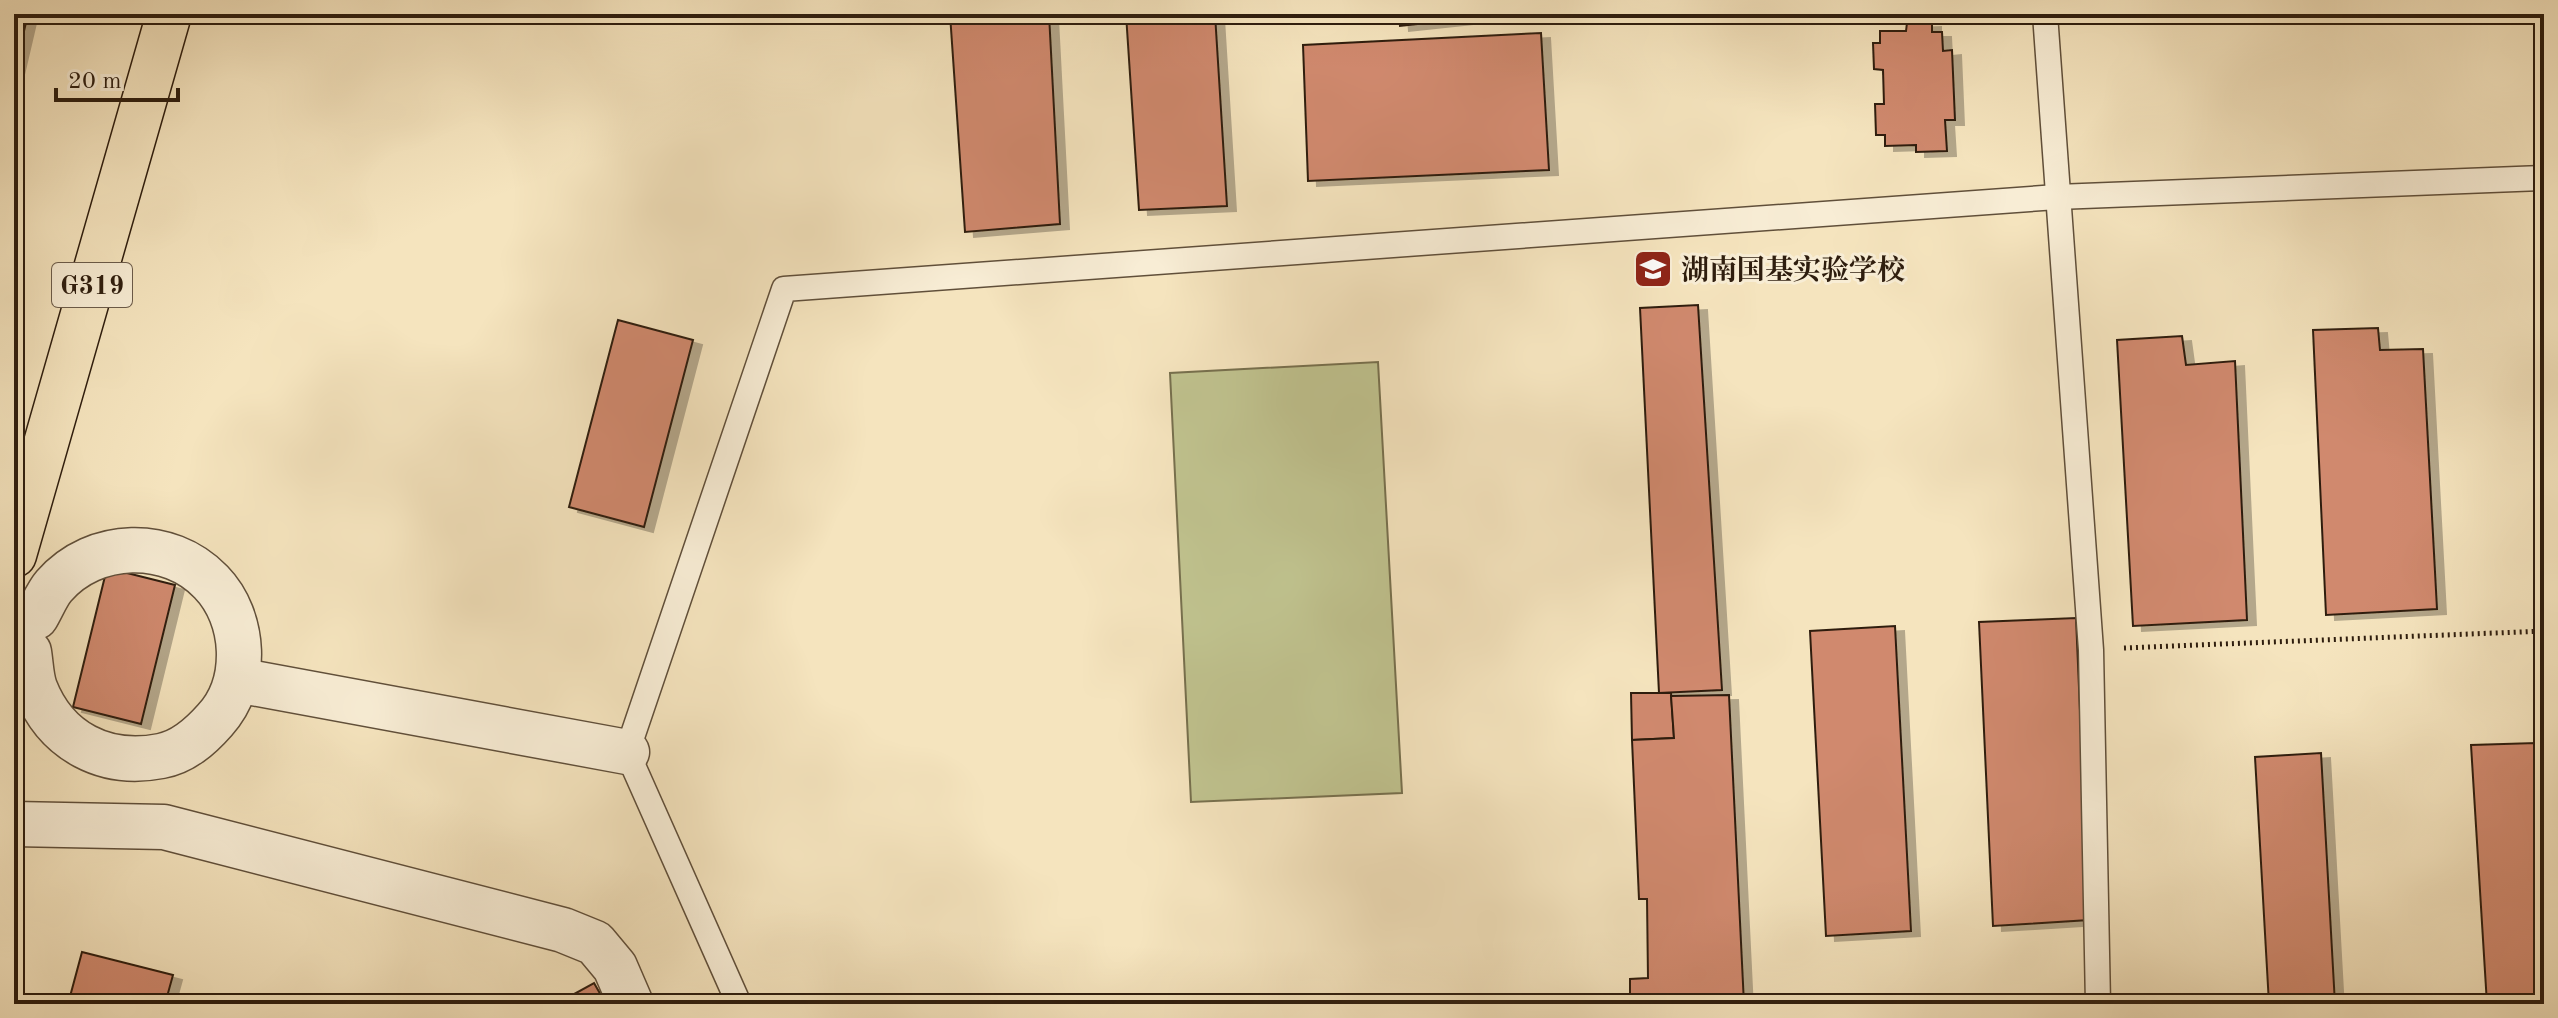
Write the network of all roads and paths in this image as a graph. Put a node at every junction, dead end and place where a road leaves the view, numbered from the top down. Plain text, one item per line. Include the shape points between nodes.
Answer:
1 (169, 14) edge
2 (2045, 14) edge
3 (2544, 178) edge
4 (2057, 197) junction
5 (14, 555) edge
6 (14, 622) edge
7 (2544, 631) edge
8 (14, 641) edge
9 (2091, 650) junction
10 (237, 680) junction
11 (627, 752) junction
12 (14, 824) edge
13 (631, 1004) edge
14 (739, 1004) edge
15 (2098, 1004) edge

1 - 5 highway, G319
2 - 4 lane
3 - 4 lane
4 - 9 lane
4 - 11 lane via 784,289
6 - 10 street via 36,617 54,586 81,563 114,551 149,550 183,561 211,582 231,612 239,646
7 - 9 path
8 - 10 street via 29,652 34,686 49,717 73,740 104,756 138,761 171,754 200,737 223,712
9 - 15 lane
10 - 11 street
11 - 14 lane
12 - 13 street via 164,827 563,930 595,943 615,967

